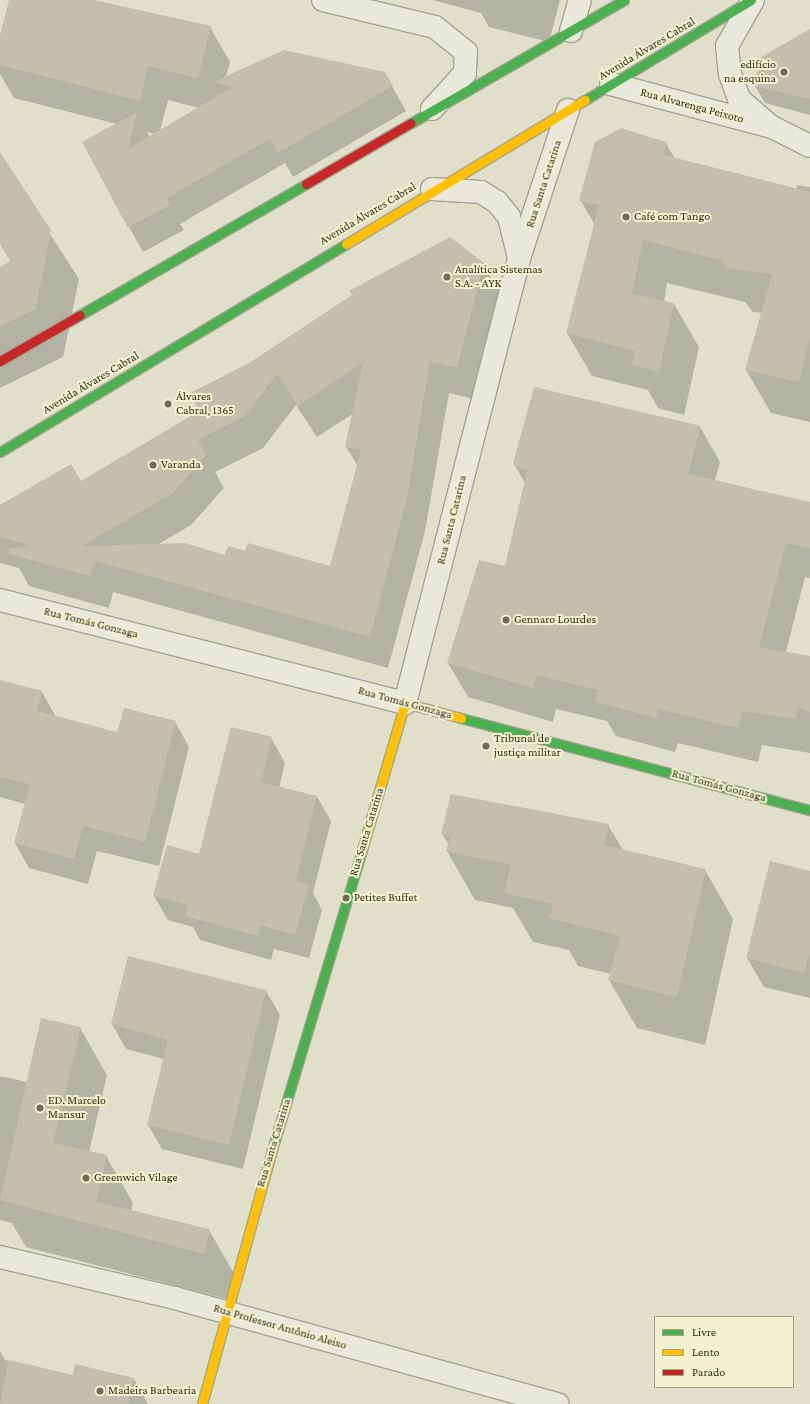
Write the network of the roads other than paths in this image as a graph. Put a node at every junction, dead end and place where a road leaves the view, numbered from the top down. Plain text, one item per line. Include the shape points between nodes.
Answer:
1 (323, 0) edge
2 (580, 0) edge
3 (624, 0) edge
4 (752, 0) edge
5 (571, 31) junction
6 (612, 84) junction
7 (568, 110) junction
8 (429, 112) junction
9 (772, 127) junction
10 (810, 146) edge
11 (432, 189) junction
12 (519, 258) junction
13 (0, 361) edge
14 (0, 452) edge
15 (0, 600) edge
16 (405, 703) junction
17 (810, 810) edge
18 (0, 1257) edge
19 (226, 1312) junction
20 (202, 1404) edge
21 (558, 1404) edge

1 - 8 street via 435,27 466,52 465,73
2 - 5 street
3 - 5 street
4 - 6 street, Avenida Álvares Cabral
4 - 9 street, Rua Alvarenga Peixoto via 727,46 730,74 739,99
5 - 8 street
6 - 7 street, Avenida Álvares Cabral
6 - 9 street, Rua Alvarenga Peixoto
7 - 11 street, Avenida Álvares Cabral
7 - 12 street, Rua Santa Catarina
8 - 13 street
9 - 10 street, Rua Alvarenga Peixoto
11 - 12 street, Rua Santa Catarina via 481,192 497,202 509,217
11 - 14 street, Avenida Álvares Cabral
12 - 16 street, Rua Santa Catarina
15 - 16 street, Rua Tomás Gonzaga
16 - 17 street, Rua Tomás Gonzaga
16 - 19 street, Rua Santa Catarina
18 - 19 street, Rua Professor Antônio Aleixo
19 - 20 street, Rua Santa Catarina
19 - 21 street, Rua Professor Antônio Aleixo

